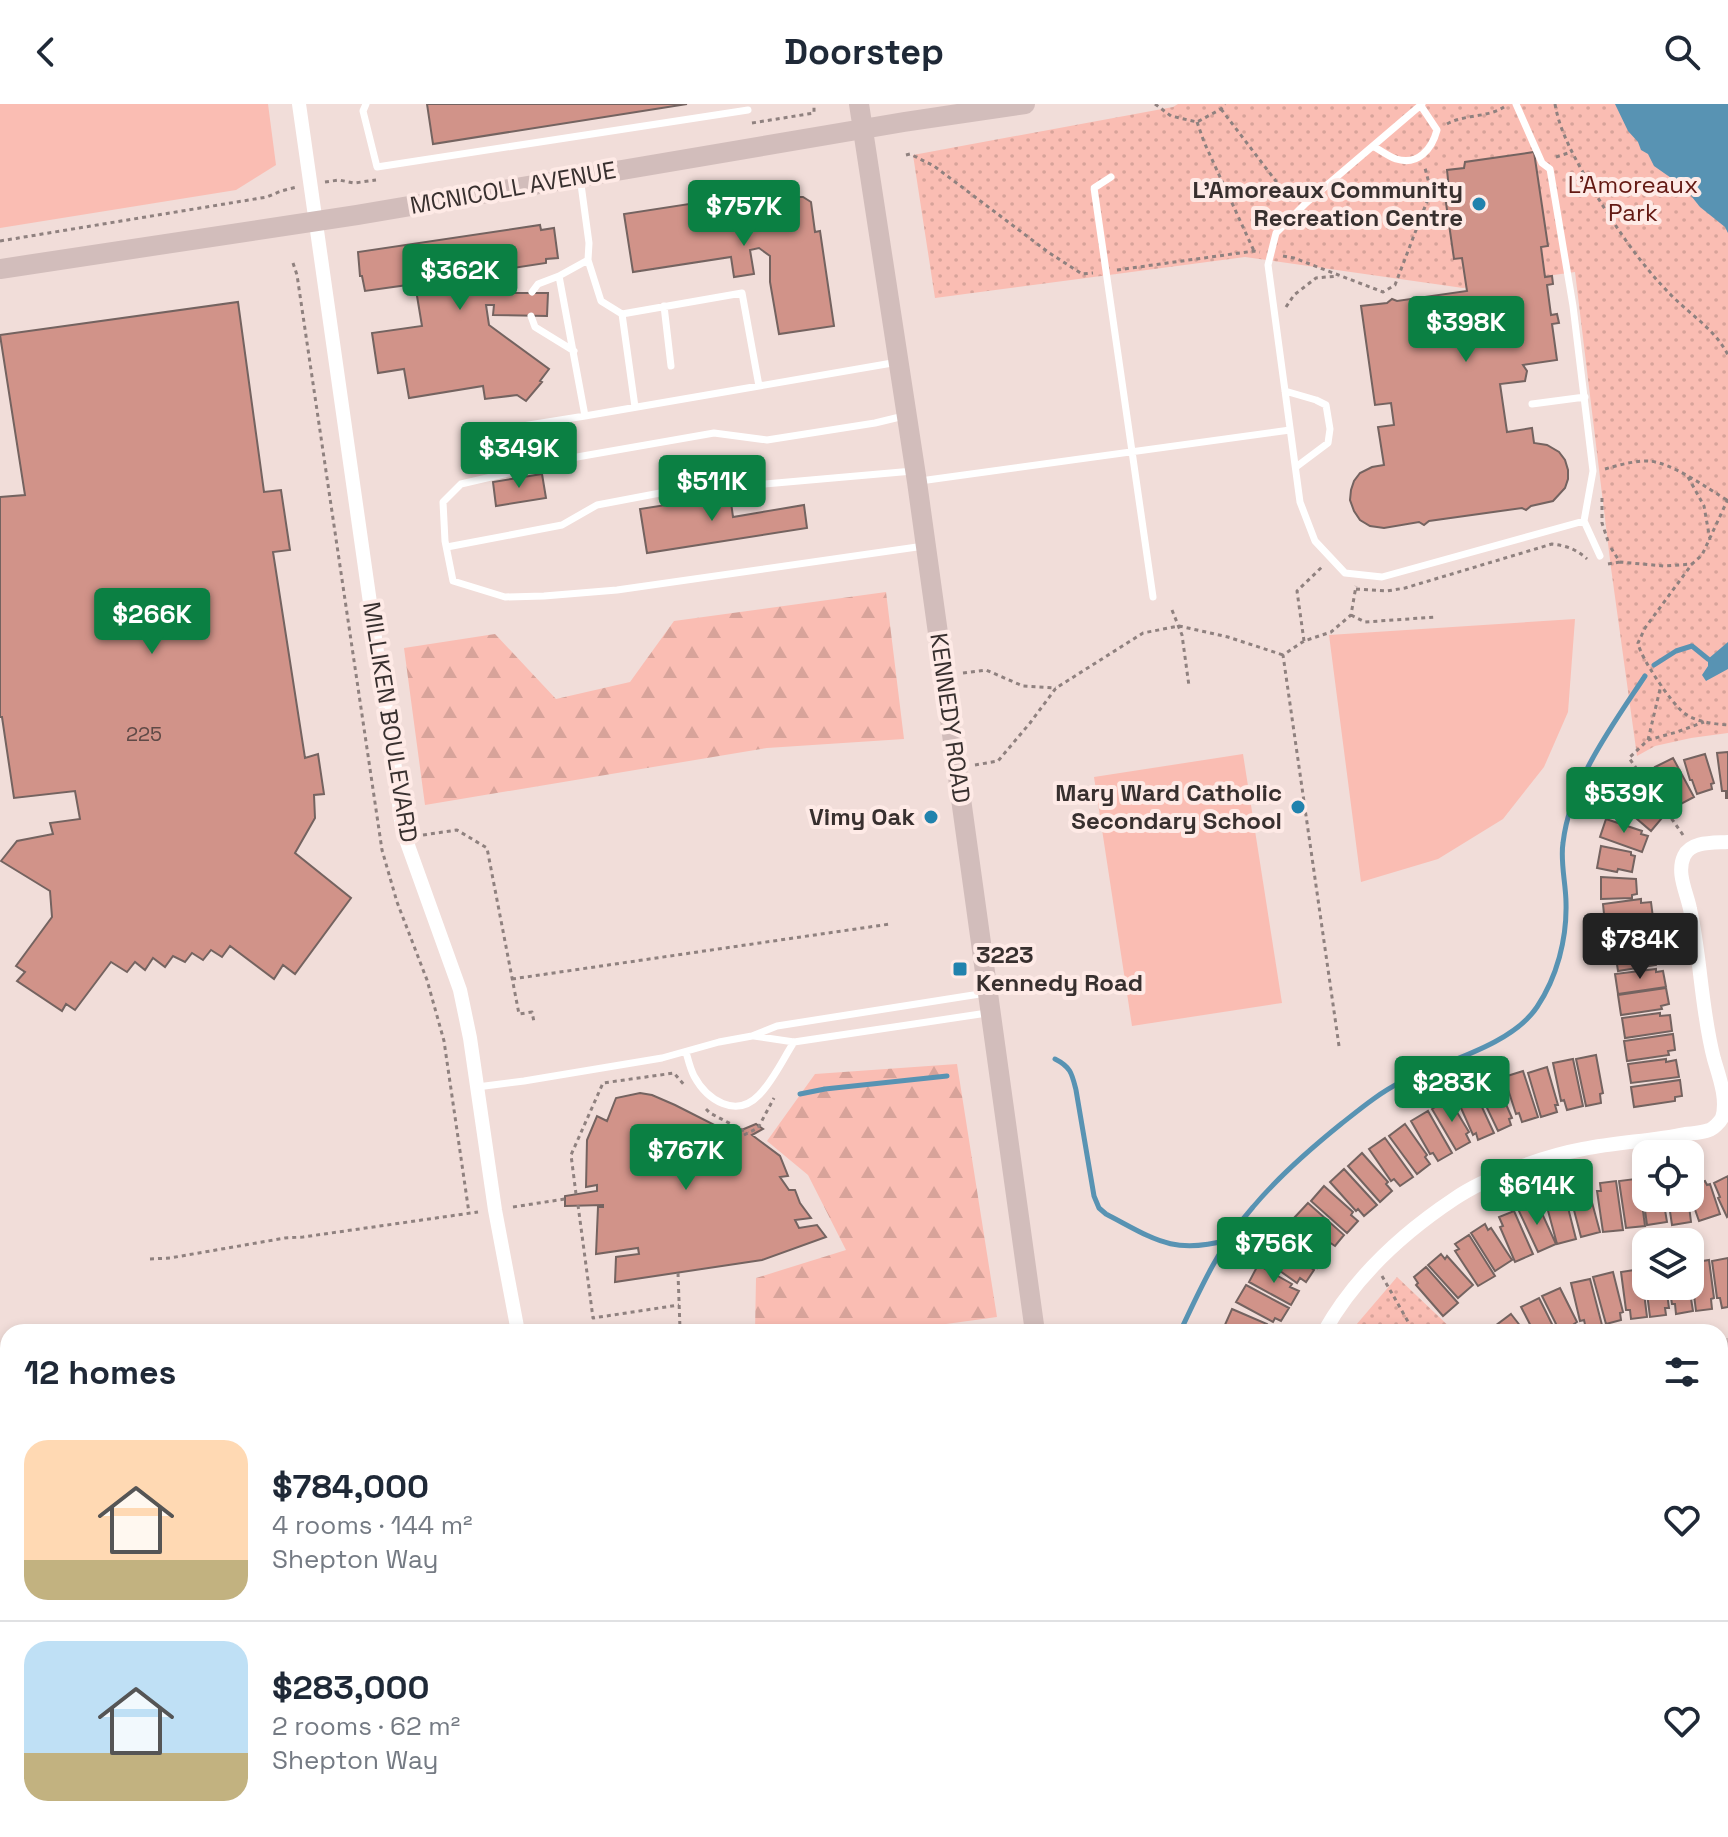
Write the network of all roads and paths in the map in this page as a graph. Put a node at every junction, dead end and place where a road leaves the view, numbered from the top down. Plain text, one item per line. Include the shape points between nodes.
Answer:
1 (299, 104) edge
2 (366, 104) edge
3 (814, 104) edge
4 (859, 104) edge
5 (1025, 104) edge
6 (1155, 104) edge
7 (1225, 104) edge
8 (1508, 104) edge
9 (1516, 104) edge
10 (1555, 104) edge
11 (1422, 105) edge
12 (1221, 109) junction
13 (748, 110) dead end
14 (814, 113) dead end
15 (1197, 122) junction
16 (863, 129) junction
17 (1437, 130) junction
18 (1373, 146) junction
19 (909, 153) dead end
20 (1422, 157) junction
21 (580, 176) junction
22 (1111, 177) dead end
23 (281, 191) dead end
24 (1298, 210) junction
25 (316, 220) junction
26 (0, 241) edge
27 (1254, 251) junction
28 (1271, 254) junction
29 (588, 260) junction
30 (0, 269) edge
31 (1106, 271) junction
32 (559, 276) junction
33 (1342, 276) junction
34 (532, 292) dead end
35 (664, 306) junction
36 (622, 314) junction
37 (531, 316) dead end
38 (1275, 321) junction
39 (574, 351) junction
40 (1728, 355) edge
41 (899, 362) junction
42 (671, 366) dead end
43 (759, 386) junction
44 (1285, 391) junction
45 (1585, 397) junction
46 (1532, 404) dead end
47 (635, 407) junction
48 (585, 416) junction
49 (907, 416) junction
50 (1290, 430) junction
51 (491, 431) dead end
52 (1132, 452) junction
53 (1296, 467) junction
54 (1593, 471) junction
55 (916, 476) junction
56 (1688, 476) junction
57 (1602, 497) dead end
58 (1728, 500) edge
59 (1584, 521) junction
60 (1710, 540) junction
61 (926, 545) junction
62 (447, 547) junction
63 (1600, 556) dead end
64 (1331, 559) junction
65 (1588, 560) dead end
66 (1620, 562) junction
67 (1692, 564) junction
68 (1606, 565) dead end
69 (1358, 575) junction
70 (1356, 589) junction
71 (1153, 597) dead end
72 (1172, 610) dead end
73 (1351, 615) junction
74 (1436, 617) dead end
75 (1179, 626) junction
76 (1304, 641) junction
77 (1283, 655) junction
78 (944, 675) junction
79 (1661, 685) junction
80 (1189, 686) dead end
81 (1056, 688) junction
82 (1704, 722) junction
83 (1728, 725) edge
84 (1648, 740) junction
85 (956, 768) junction
86 (423, 835) dead end
87 (1683, 835) dead end
88 (1728, 842) edge
89 (890, 924) dead end
90 (512, 979) junction
91 (989, 1002) junction
92 (534, 1022) dead end
93 (752, 1036) junction
94 (794, 1042) junction
95 (1339, 1046) dead end
96 (686, 1052) junction
97 (477, 1087) junction
98 (778, 1090) dead end
99 (692, 1093) dead end
100 (701, 1103) dead end
101 (576, 1194) dead end
102 (565, 1199) dead end
103 (578, 1205) dead end
104 (513, 1207) dead end
105 (478, 1212) dead end
106 (150, 1259) dead end
107 (678, 1273) dead end
108 (1386, 1281) dead end
109 (679, 1305) junction
110 (516, 1324) edge
111 (680, 1324) edge
112 (1034, 1324) edge
113 (1328, 1324) edge
114 (1410, 1324) edge

1 - 25 street, MILLIKEN BOULEVARD
2 - 13 lane via 363,111 377,167
3 - 14 path
4 - 16 main road, KENNEDY ROAD
5 - 16 main road, MCNICOLL AVENUE
6 - 15 path via 1171,116
7 - 12 path
8 - 17 path
9 - 45 lane via 1542,163 1550,169
10 - 40 path via 1571,152 1616,229
11 - 17 lane
11 - 18 lane
12 - 15 path
12 - 24 path
15 - 27 path
16 - 21 main road, MCNICOLL AVENUE
16 - 41 main road, KENNEDY ROAD
17 - 20 lane
18 - 20 lane via 1395,158
18 - 24 lane
19 - 31 path via 1082,274
20 - 33 path via 1431,191 1395,285 1383,292
21 - 25 main road, MCNICOLL AVENUE
21 - 29 lane
22 - 31 lane via 1094,188
23 - 26 path
24 - 28 lane via 1276,233
25 - 30 main road, MCNICOLL AVENUE
25 - 97 street, MILLIKEN BOULEVARD via 401,820 460,990
27 - 28 path
27 - 31 path
28 - 33 path
28 - 38 lane
29 - 32 lane
29 - 36 lane via 601,301
31 - 52 lane
32 - 34 lane
32 - 39 lane
33 - 38 path via 1316,278 1294,295
35 - 36 lane
35 - 42 lane
35 - 43 lane via 742,293
36 - 47 lane
37 - 39 lane via 535,327
38 - 44 lane
39 - 48 lane
41 - 43 lane
41 - 49 main road, KENNEDY ROAD
43 - 47 lane
44 - 50 lane
44 - 53 lane via 1326,405 1330,429 1328,443
45 - 46 lane
45 - 54 lane
47 - 48 lane
48 - 51 lane
49 - 55 main road, KENNEDY ROAD
49 - 62 lane via 767,440 714,433 461,484 443,502
50 - 52 lane
50 - 53 lane
52 - 55 lane
52 - 71 lane
53 - 64 lane via 1300,502 1315,541
54 - 56 path via 1652,461
54 - 59 lane
55 - 61 main road, KENNEDY ROAD
55 - 62 lane via 753,485 718,482 597,505 562,525
56 - 58 path
56 - 60 path via 1704,506
57 - 66 path via 1602,523
58 - 60 path
59 - 63 lane
59 - 69 lane via 1382,577
60 - 67 path
61 - 62 lane via 617,590 518,597 453,581
61 - 78 main road, KENNEDY ROAD
64 - 69 lane via 1345,573
64 - 76 path via 1297,591
65 - 70 path via 1578,551 1552,544 1405,588
66 - 67 path
66 - 68 path
67 - 79 path via 1638,641
69 - 70 path
70 - 73 path
72 - 75 path
73 - 74 path via 1365,622
73 - 76 path via 1331,632
75 - 77 path
75 - 80 path
75 - 81 path via 1143,633
76 - 77 path
77 - 95 path
78 - 81 path via 986,670 1023,686
78 - 85 main road, KENNEDY ROAD
79 - 82 path via 1681,710
79 - 84 path
81 - 85 path via 998,761
82 - 83 path
82 - 84 path
84 - 87 path via 1629,758
85 - 91 main road, KENNEDY ROAD
86 - 90 path via 457,830 487,848
88 - 113 street via 1690,849 1682,879 1725,1097 1722,1118 1711,1130 1582,1149 1489,1180 1455,1198 1400,1240
89 - 90 path
90 - 92 path via 519,1014 532,1012
91 - 93 lane via 777,1026
91 - 94 lane
91 - 112 main road, KENNEDY ROAD
93 - 94 lane
93 - 96 lane
94 - 96 lane via 762,1093 740,1107 714,1100 703,1089
96 - 97 lane
97 - 110 street, MILLIKEN BOULEVARD
98 - 100 path via 758,1128 746,1134
99 - 101 path via 674,1073 603,1083 571,1155
102 - 104 path
103 - 109 path via 593,1318
105 - 106 path
107 - 109 path
108 - 114 path
109 - 111 path

